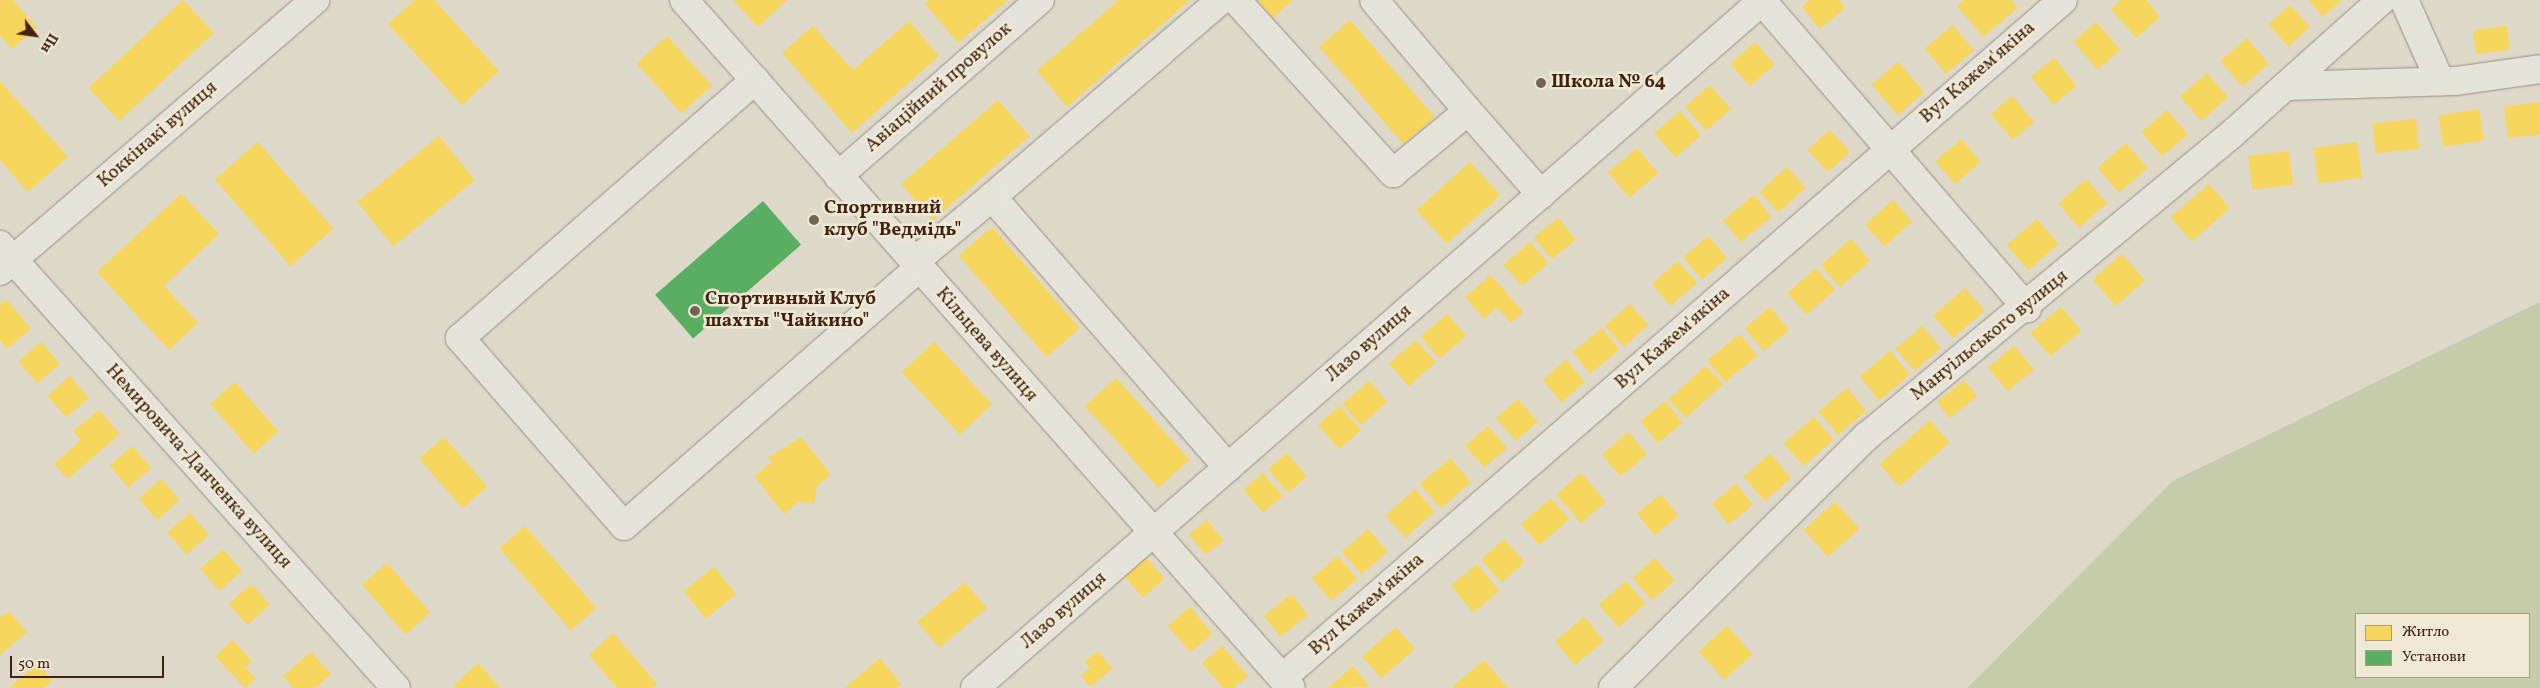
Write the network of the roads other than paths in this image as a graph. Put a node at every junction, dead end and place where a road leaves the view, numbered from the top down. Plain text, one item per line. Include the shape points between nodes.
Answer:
1 (316, 0) edge
2 (684, 0) edge
3 (1040, 0) edge
4 (1221, 0) edge
5 (1236, 0) edge
6 (1374, 0) edge
7 (1762, 0) edge
8 (2063, 0) edge
9 (2382, 0) edge
10 (2404, 0) edge
11 (2540, 69) edge
12 (754, 80) junction
13 (2440, 81) junction
14 (2286, 86) junction
15 (1468, 111) junction
16 (1888, 151) junction
17 (838, 176) junction
18 (1540, 194) junction
19 (992, 197) junction
20 (4, 258) edge
21 (916, 265) junction
22 (2027, 308) junction
23 (1228, 468) junction
24 (1152, 534) junction
25 (1287, 683) edge
26 (986, 685) edge
27 (396, 688) edge
28 (1613, 688) edge

1 - 20 street, Коккінакі вулиця
2 - 12 street, Кільцева вулиця
3 - 17 street, Авіаційний провулок
4 - 19 street
5 - 15 street via 1393,173
6 - 15 street
7 - 16 street
7 - 18 street, Лазо вулиця
8 - 16 street, Вул Кажем'якіна
9 - 14 street, Мануільського вулиця
10 - 13 street
11 - 13 street
12 - 17 street, Кільцева вулиця
12 - 21 street via 460,338 624,526
13 - 14 street
14 - 22 street, Мануільського вулиця
15 - 18 street
16 - 22 street
16 - 25 street, Вул Кажем'якіна
17 - 21 street, Кільцева вулиця
18 - 23 street, Лазо вулиця
19 - 21 street
19 - 23 street
20 - 27 street, Немировича-Данченка вулиця
21 - 24 street, Кільцева вулиця
22 - 28 street, Мануільського вулиця via 1867,436
23 - 24 street, Лазо вулиця
24 - 25 street, Кільцева вулиця
24 - 26 street, Лазо вулиця

